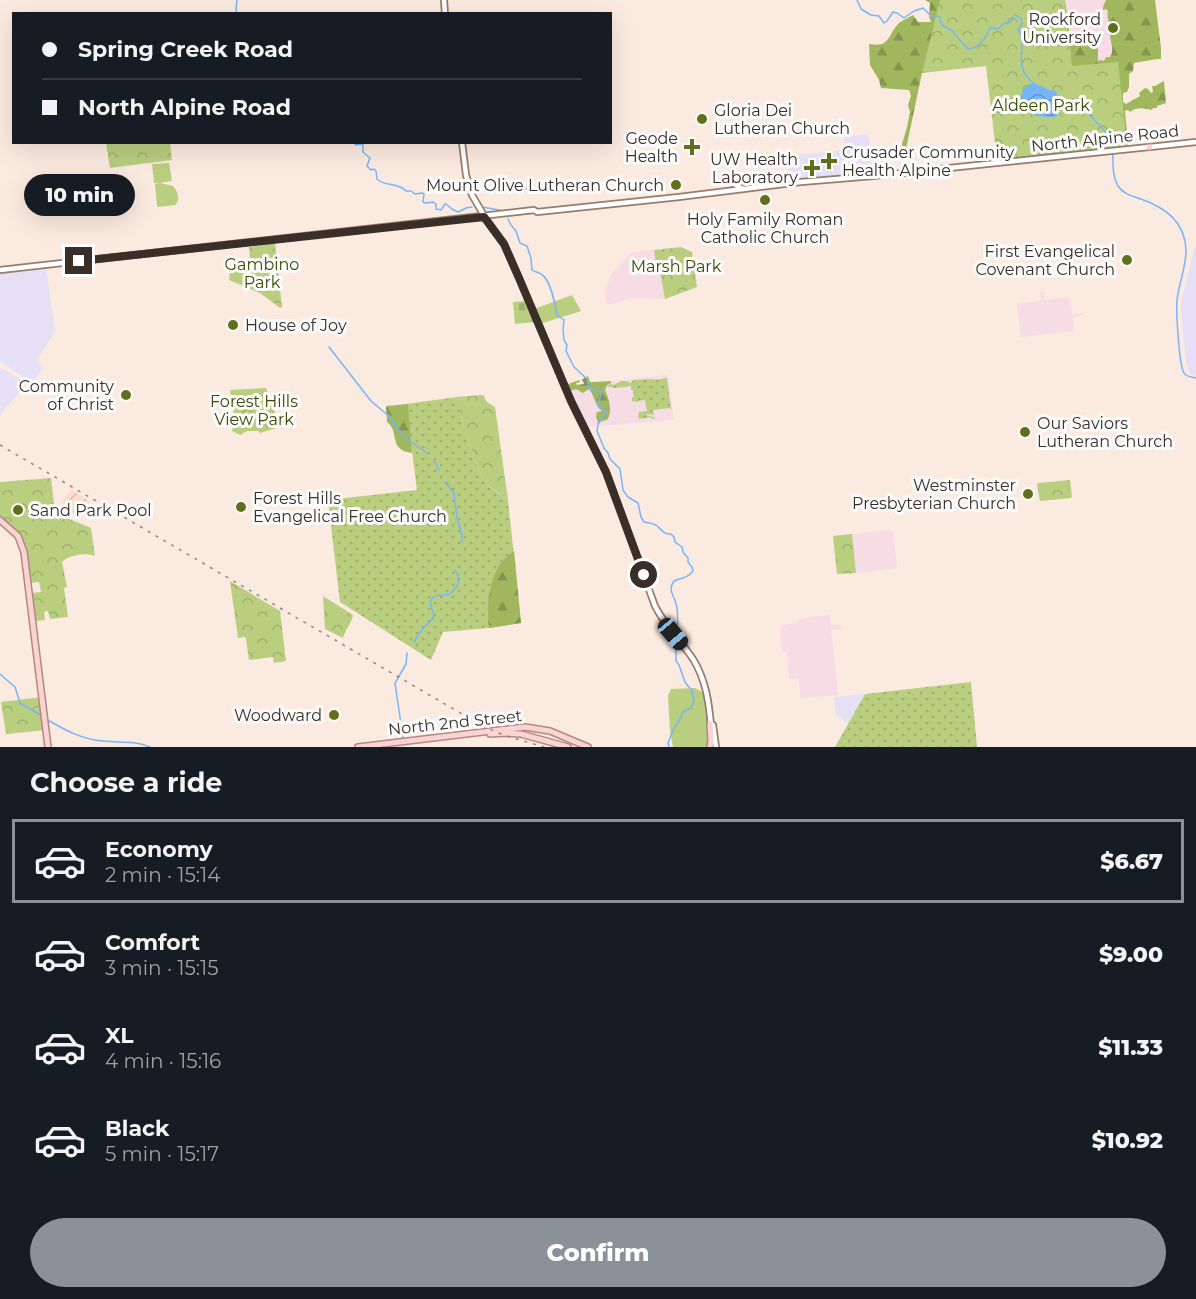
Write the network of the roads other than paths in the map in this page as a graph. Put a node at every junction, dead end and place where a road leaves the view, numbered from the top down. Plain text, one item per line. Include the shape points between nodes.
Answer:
1 (1196, 142) edge
2 (462, 144) edge
3 (734, 184) dead end
4 (745, 189) junction
5 (537, 212) junction
6 (484, 216) junction
7 (0, 271) edge
8 (0, 520) edge
9 (710, 714) junction
10 (710, 723) joint
11 (48, 747) edge
12 (358, 747) edge
13 (382, 747) edge
14 (568, 747) edge
15 (588, 747) edge
16 (713, 747) edge

1 - 4 main road, North Alpine Road
2 - 6 main road via 471,192
3 - 4 main road
4 - 5 main road, North Alpine Road
5 - 6 main road, North Alpine Road
5 - 6 main road, North Alpine Road
6 - 7 main road, North Alpine Road
6 - 9 main road via 504,244 606,472 655,606 694,661
8 - 11 main road via 17,535 24,552
9 - 10 main road
9 - 16 main road
10 - 16 main road
12 - 15 main road, North 2nd Street via 525,727 543,729
13 - 14 main road, North 2nd Street via 506,733

